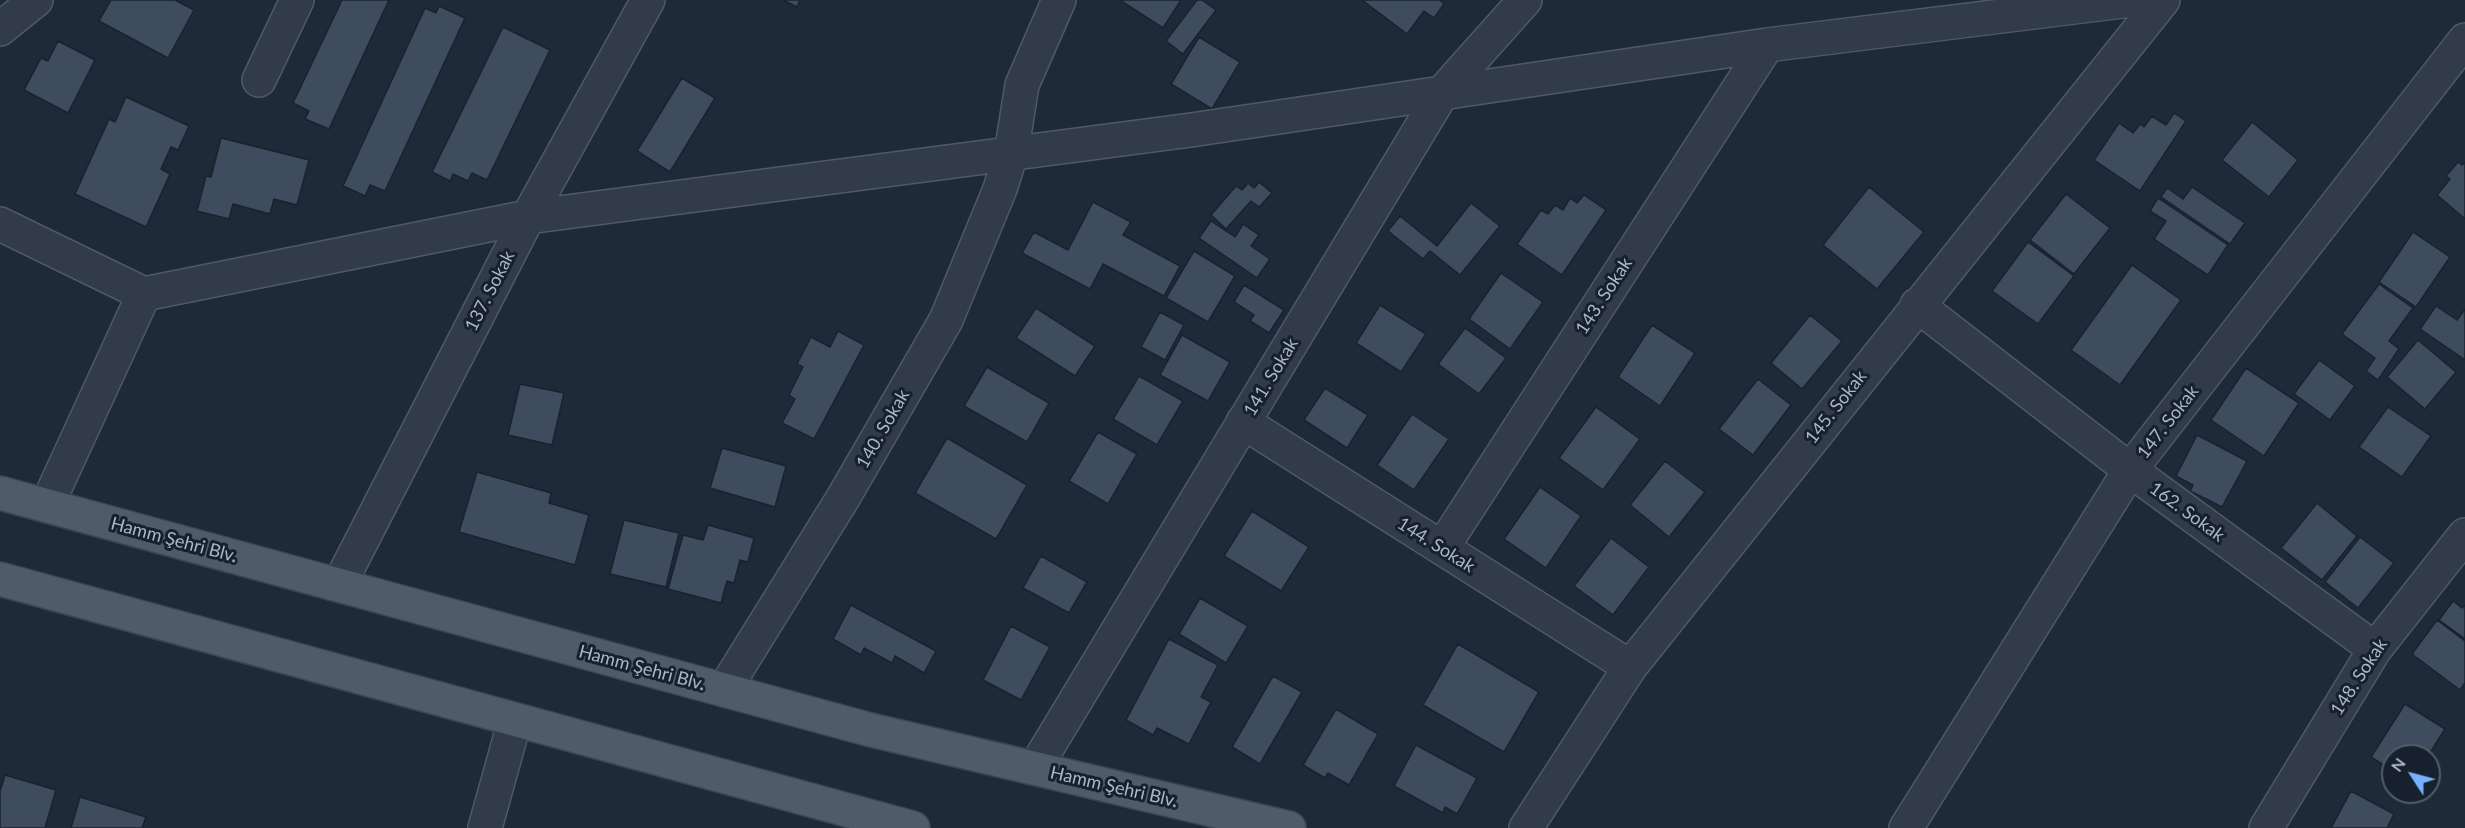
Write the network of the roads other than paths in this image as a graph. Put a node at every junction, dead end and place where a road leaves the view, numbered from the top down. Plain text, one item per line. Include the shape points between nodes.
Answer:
1 (36, 0) edge
2 (297, 0) edge
3 (1059, 0) edge
4 (1526, 0) edge
5 (2131, 0) edge
6 (2163, 0) edge
7 (641, 2) edge
8 (0, 29) edge
9 (2465, 40) edge
10 (1767, 45) junction
11 (260, 80) dead end
12 (1442, 93) junction
13 (1011, 154) junction
14 (528, 217) junction
15 (0, 224) edge
16 (144, 294) junction
17 (1917, 305) junction
18 (1244, 422) junction
19 (2130, 470) junction
20 (0, 493) edge
21 (47, 505) junction
22 (2465, 535) edge
23 (1442, 548) junction
24 (0, 579) edge
25 (339, 585) junction
26 (2374, 649) junction
27 (1630, 667) junction
28 (724, 690) junction
29 (515, 720) junction
30 (1035, 768) junction
31 (485, 828) edge
32 (913, 828) edge
33 (1288, 828) edge
34 (1526, 828) edge
35 (1906, 828) edge
36 (2266, 828) edge

1 - 8 street
2 - 11 street
3 - 13 street, 140. Sokak via 1022,85
4 - 12 street, 141. Sokak
5 - 10 street
6 - 17 street, 145. Sokak
7 - 14 street, 137. Sokak
9 - 19 street, 147. Sokak
10 - 12 street
10 - 23 street, 143. Sokak
12 - 13 street
12 - 18 street, 141. Sokak
13 - 14 street
13 - 28 street, 140. Sokak via 946,320 843,498
14 - 16 street
14 - 25 street, 137. Sokak
15 - 16 street
16 - 21 street
17 - 19 street, 162. Sokak
17 - 27 street, 145. Sokak
18 - 23 street, 144. Sokak
18 - 30 street, 141. Sokak
19 - 26 street, 162. Sokak
19 - 35 street, 147. Sokak
20 - 21 main road, Hamm Şehri Blv.
21 - 25 main road, Hamm Şehri Blv.
22 - 26 street, 148. Sokak
23 - 27 street, 144. Sokak
24 - 29 main road
25 - 28 main road, Hamm Şehri Blv.
26 - 36 street, 148. Sokak
27 - 34 street, 145. Sokak
28 - 30 main road, Hamm Şehri Blv. via 871,730
29 - 31 street
29 - 32 main road
30 - 33 main road, Hamm Şehri Blv.

